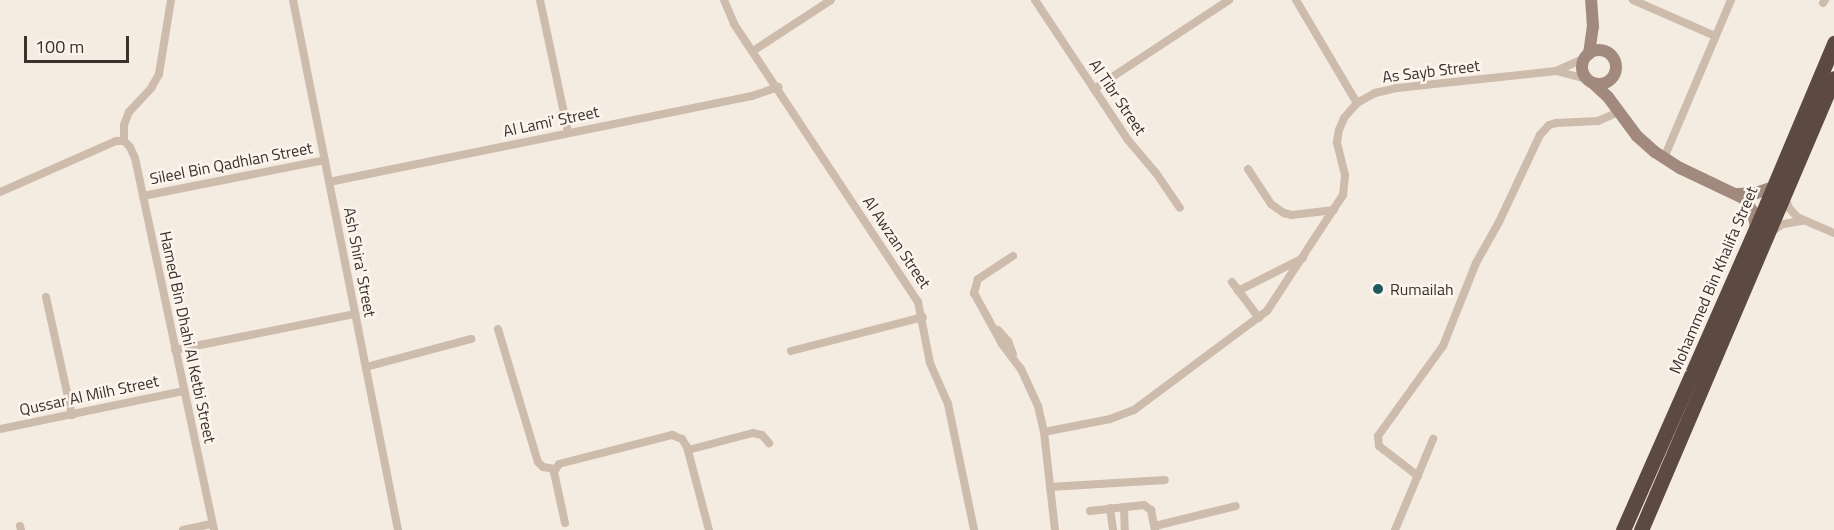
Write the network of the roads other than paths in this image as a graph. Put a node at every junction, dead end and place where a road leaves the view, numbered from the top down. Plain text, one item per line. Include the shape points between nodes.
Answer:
1 (171, 0) edge
2 (293, 0) edge
3 (540, 0) edge
4 (724, 0) edge
5 (831, 0) edge
6 (1035, 0) edge
7 (1229, 0) edge
8 (1296, 0) edge
9 (1591, 0) edge
10 (1634, 0) edge
11 (1731, 0) edge
12 (1593, 27) junction
13 (1715, 36) junction
14 (1834, 43) edge
15 (753, 51) junction
16 (1606, 52) junction
17 (1587, 56) junction
18 (1556, 71) junction
19 (1613, 75) junction
20 (1834, 78) edge
21 (1590, 81) junction
22 (778, 87) junction
23 (1094, 89) junction
24 (1357, 103) junction
25 (1618, 110) junction
26 (568, 132) junction
27 (124, 141) junction
28 (110, 146) junction
29 (131, 150) junction
30 (1664, 158) junction
31 (324, 160) junction
32 (1248, 169) dead end
33 (329, 182) junction
34 (1779, 191) junction
35 (0, 192) edge
36 (1738, 194) junction
37 (143, 196) junction
38 (1179, 208) dead end
39 (1334, 210) junction
40 (1803, 220) junction
41 (1761, 233) junction
42 (1834, 233) edge
43 (1013, 256) dead end
44 (1304, 257) junction
45 (1232, 282) dead end
46 (1238, 291) junction
47 (46, 297) dead end
48 (355, 314) junction
49 (923, 317) junction
50 (1259, 318) junction
51 (498, 330) dead end
52 (471, 339) dead end
53 (175, 350) junction
54 (791, 351) dead end
55 (366, 367) junction
56 (184, 391) junction
57 (72, 415) junction
58 (0, 429) edge
59 (1044, 432) junction
60 (1433, 439) dead end
61 (769, 443) dead end
62 (688, 450) junction
63 (555, 469) junction
64 (1418, 476) junction
65 (1165, 480) dead end
66 (1050, 487) junction
67 (1236, 506) dead end
68 (1124, 507) junction
69 (1110, 508) junction
70 (1090, 511) dead end
71 (565, 523) dead end
72 (213, 527) edge
73 (1155, 528) edge
74 (183, 530) edge
75 (398, 530) edge
76 (709, 530) edge
77 (974, 530) edge
78 (1055, 530) edge
79 (1113, 530) edge
80 (1125, 530) edge
81 (1395, 530) edge
82 (1623, 530) edge
83 (1641, 530) edge

1 - 27 street via 159,74 129,112
2 - 31 street, Ash Shira' Street
3 - 26 street
4 - 15 street, Al Awzan Street via 734,24
5 - 15 street
6 - 23 street, Al Tibr Street
7 - 23 street
8 - 24 street
9 - 12 street
10 - 13 street
11 - 13 street
12 - 16 street
12 - 17 street
13 - 30 street
14 - 34 highway, Mohammed Bin Khalifa Street
15 - 22 street, Al Awzan Street
16 - 17 street
16 - 19 street via 1614,62
17 - 18 street, As Sayb Street
17 - 21 street via 1582,67
18 - 21 street, As Sayb Street
18 - 24 street, As Sayb Street via 1397,88 1375,93
19 - 21 street via 1605,83
19 - 25 street
20 - 34 highway, Mohammed Bin Khalifa Street
21 - 25 street
22 - 26 street, Al Lami' Street via 752,96
22 - 49 street, Al Awzan Street via 914,295
23 - 38 street, Al Tibr Street
24 - 39 street via 1339,129 1337,142 1345,185
25 - 30 street via 1637,136
25 - 64 street via 1598,121 1556,123 1540,135 1476,263 1443,346 1378,436 1379,446
26 - 33 street, Al Lami' Street
27 - 28 street
27 - 29 street, Hamed Bin Dhahi Al Ketbi Street
28 - 29 street
28 - 35 street
29 - 37 street, Hamed Bin Dhahi Al Ketbi Street
30 - 36 street
31 - 33 street, Ash Shira' Street
31 - 37 street, Sileel Bin Qadhlan Street
32 - 39 street via 1271,204 1284,213
33 - 48 street, Ash Shira' Street
34 - 36 street
34 - 40 street via 1789,208
34 - 41 highway, Mohammed Bin Khalifa Street
36 - 41 street via 1753,212
37 - 53 street, Hamed Bin Dhahi Al Ketbi Street
39 - 44 street
40 - 41 street
40 - 42 street
41 - 82 highway, Mohammed Bin Khalifa Street
41 - 83 highway, Mohammed Bin Khalifa Street
43 - 59 street via 978,279 973,288 1033,393
44 - 46 street
44 - 50 street
45 - 46 street
46 - 50 street
47 - 57 street
48 - 53 street
48 - 55 street, Ash Shira' Street
49 - 54 street
49 - 77 street, Al Awzan Street via 930,363 948,404
50 - 59 street via 1134,410 1110,419
51 - 63 street via 538,462
52 - 55 street
53 - 56 street, Hamed Bin Dhahi Al Ketbi Street
55 - 75 street, Ash Shira' Street
56 - 57 street, Qussar Al Milh Street
56 - 72 street, Hamed Bin Dhahi Al Ketbi Street
57 - 58 street, Qussar Al Milh Street
59 - 66 street
60 - 64 street
61 - 62 street via 762,435 753,433
62 - 63 street via 682,439 668,436 561,462
62 - 76 street
63 - 71 street
64 - 81 street
65 - 66 street
66 - 78 street
67 - 73 street
68 - 69 street
68 - 73 street via 1147,506
68 - 80 street
69 - 70 street
69 - 79 street
72 - 74 street

